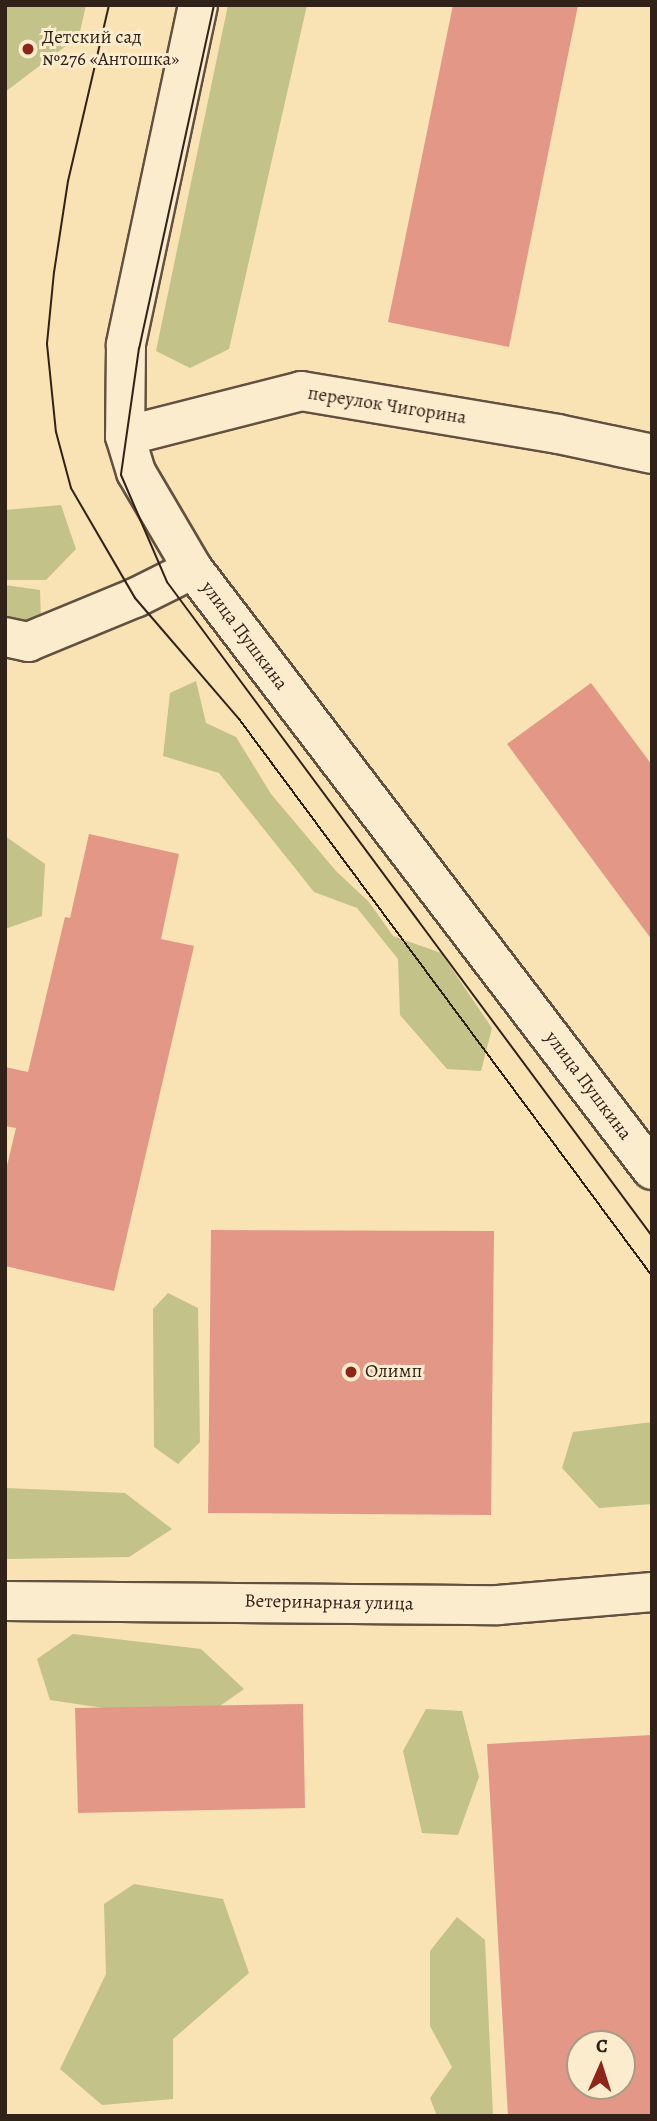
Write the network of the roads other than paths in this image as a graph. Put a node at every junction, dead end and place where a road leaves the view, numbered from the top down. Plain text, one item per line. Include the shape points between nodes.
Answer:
1 (198, 5) edge
2 (125, 436) junction
3 (652, 454) edge
4 (193, 569) junction
5 (5, 637) edge
6 (652, 1170) edge
7 (652, 1592) edge
8 (5, 1601) edge

1 - 2 street, улица Пушкина via 126,345
2 - 3 street, переулок Чигорина via 301,391
2 - 4 street, улица Пушкина via 136,472
4 - 5 street via 28,642
4 - 6 street, улица Пушкина
7 - 8 street, Ветеринарная улица via 498,1605

